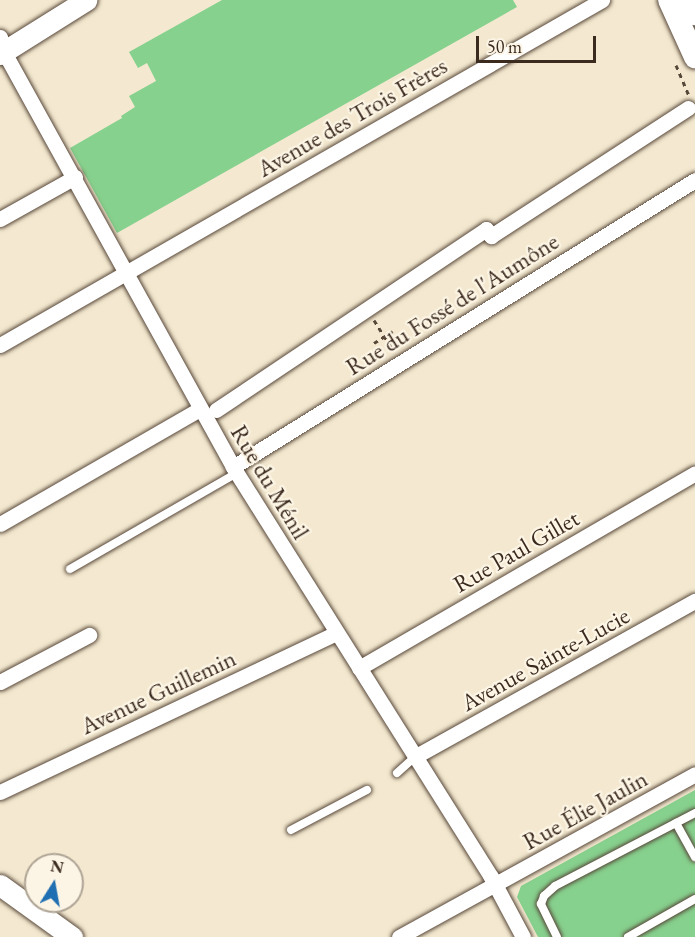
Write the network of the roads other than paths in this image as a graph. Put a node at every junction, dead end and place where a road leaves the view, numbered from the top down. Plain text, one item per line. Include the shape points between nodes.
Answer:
1 (86, 0) edge
2 (602, 0) edge
3 (669, 0) edge
4 (688, 0) edge
5 (695, 14) edge
6 (1, 48) edge
7 (695, 57) edge
8 (687, 108) dead end
9 (75, 177) junction
10 (695, 180) edge
11 (0, 219) edge
12 (125, 274) junction
13 (0, 345) edge
14 (208, 409) junction
15 (235, 470) junction
16 (695, 473) edge
17 (0, 524) edge
18 (70, 569) dead end
19 (695, 601) edge
20 (336, 633) junction
21 (89, 635) dead end
22 (359, 668) junction
23 (0, 682) edge
24 (416, 756) junction
25 (397, 773) dead end
26 (695, 774) edge
27 (367, 790) dead end
28 (0, 792) edge
29 (695, 813) edge
30 (676, 823) junction
31 (291, 830) dead end
32 (695, 856) edge
33 (0, 885) edge
34 (496, 885) junction
35 (695, 899) edge
36 (72, 937) edge
37 (399, 937) edge
38 (523, 937) edge
39 (557, 937) edge
40 (628, 937) edge

1 - 6 main road
2 - 12 street, Avenue des Trois Frères
3 - 7 main road
4 - 5 main road
6 - 9 street, Rue du Ménil
8 - 14 street via 491,236 486,229 266,379
9 - 11 street
9 - 12 street, Rue du Ménil
10 - 15 street, Rue du Fossé de l'Aumône
12 - 13 street, Avenue des Trois Frères
12 - 14 street, Rue du Ménil
14 - 15 street, Rue du Ménil
14 - 17 street
15 - 18 lane
15 - 20 street, Rue du Ménil
16 - 22 street, Rue Paul Gillet
19 - 24 street, Avenue Sainte-Lucie
20 - 22 street, Rue du Ménil
20 - 28 street, Avenue Guillemin
21 - 23 street
22 - 24 street, Rue du Ménil
24 - 25 lane
24 - 34 street, Rue du Ménil
26 - 34 street, Rue Élie Jaulin
27 - 31 lane
29 - 30 lane
30 - 32 lane
30 - 39 lane via 555,886 544,896 541,904
33 - 36 main road
34 - 37 street, Rue Élie Jaulin
34 - 38 street, Rue du Ménil
35 - 40 lane

